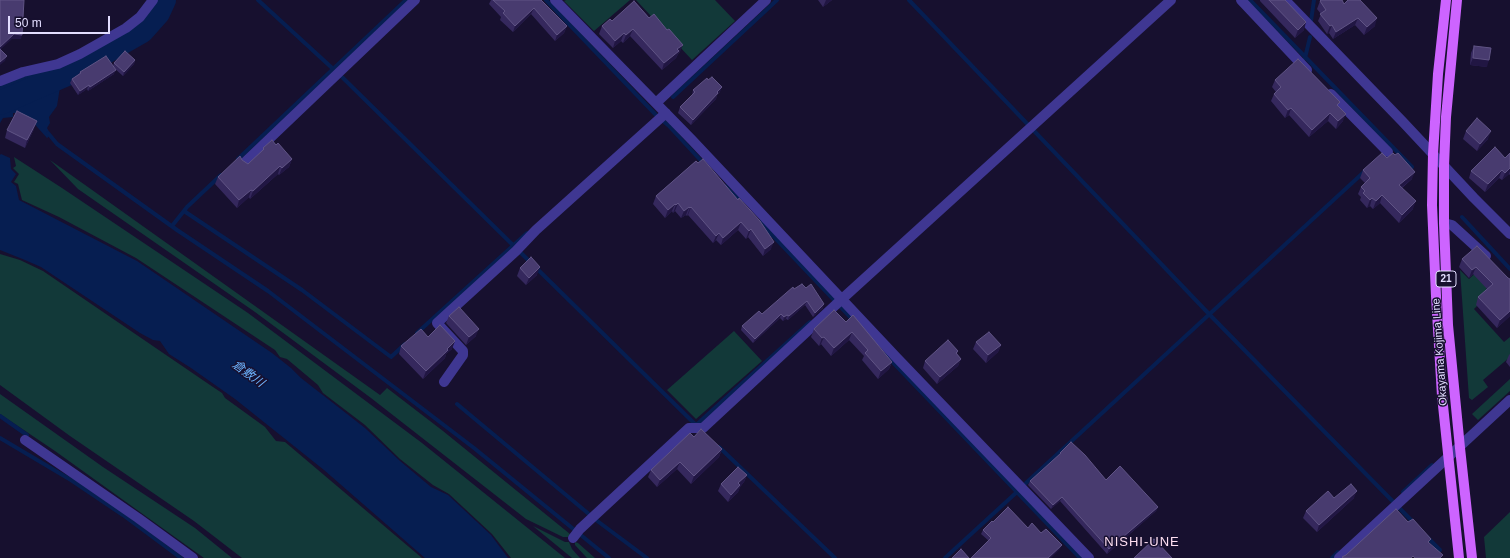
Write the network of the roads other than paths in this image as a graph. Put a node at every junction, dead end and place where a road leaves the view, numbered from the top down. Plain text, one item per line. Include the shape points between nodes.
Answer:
1 (153, 0) edge
2 (415, 0) edge
3 (555, 0) edge
4 (766, 0) edge
5 (1171, 0) edge
6 (1241, 0) edge
7 (1285, 0) edge
8 (1446, 0) edge
9 (1457, 0) edge
10 (1314, 77) edge
11 (0, 81) edge
12 (1325, 88) edge
13 (656, 103) junction
14 (662, 117) junction
15 (1386, 150) dead end
16 (1433, 154) junction
17 (244, 163) edge
18 (1444, 166) junction
19 (1444, 223) junction
20 (1510, 234) edge
21 (1495, 265) edge
22 (839, 302) junction
23 (444, 382) dead end
24 (1510, 400) edge
25 (25, 440) dead end
26 (1460, 448) junction
27 (1448, 458) junction
28 (573, 538) dead end
29 (193, 558) edge
30 (1089, 558) edge
31 (1339, 558) edge
32 (1459, 558) edge
33 (1472, 558) edge

1 - 11 street via 140,17 126,28 80,54 58,64 23,72
2 - 17 street
3 - 13 street
4 - 13 street
5 - 22 street
6 - 10 street
7 - 16 street
8 - 16 main road, Okayama Kojima Line / 21
9 - 18 main road, Okayama Kojima Line / 21
12 - 15 street
13 - 14 street
14 - 22 street
14 - 23 street via 437,323 464,355
16 - 18 street
16 - 27 main road, Okayama Kojima Line / 21 via 1432,205 1436,296
18 - 19 main road, Okayama Kojima Line / 21
18 - 20 street
19 - 21 street via 1452,225
19 - 26 main road, Okayama Kojima Line / 21 via 1448,325
22 - 28 street via 703,428 690,428
22 - 30 street
24 - 26 street
25 - 29 street
26 - 27 street
26 - 33 main road, Okayama Kojima Line / 21
27 - 31 street
27 - 32 main road, Okayama Kojima Line / 21

